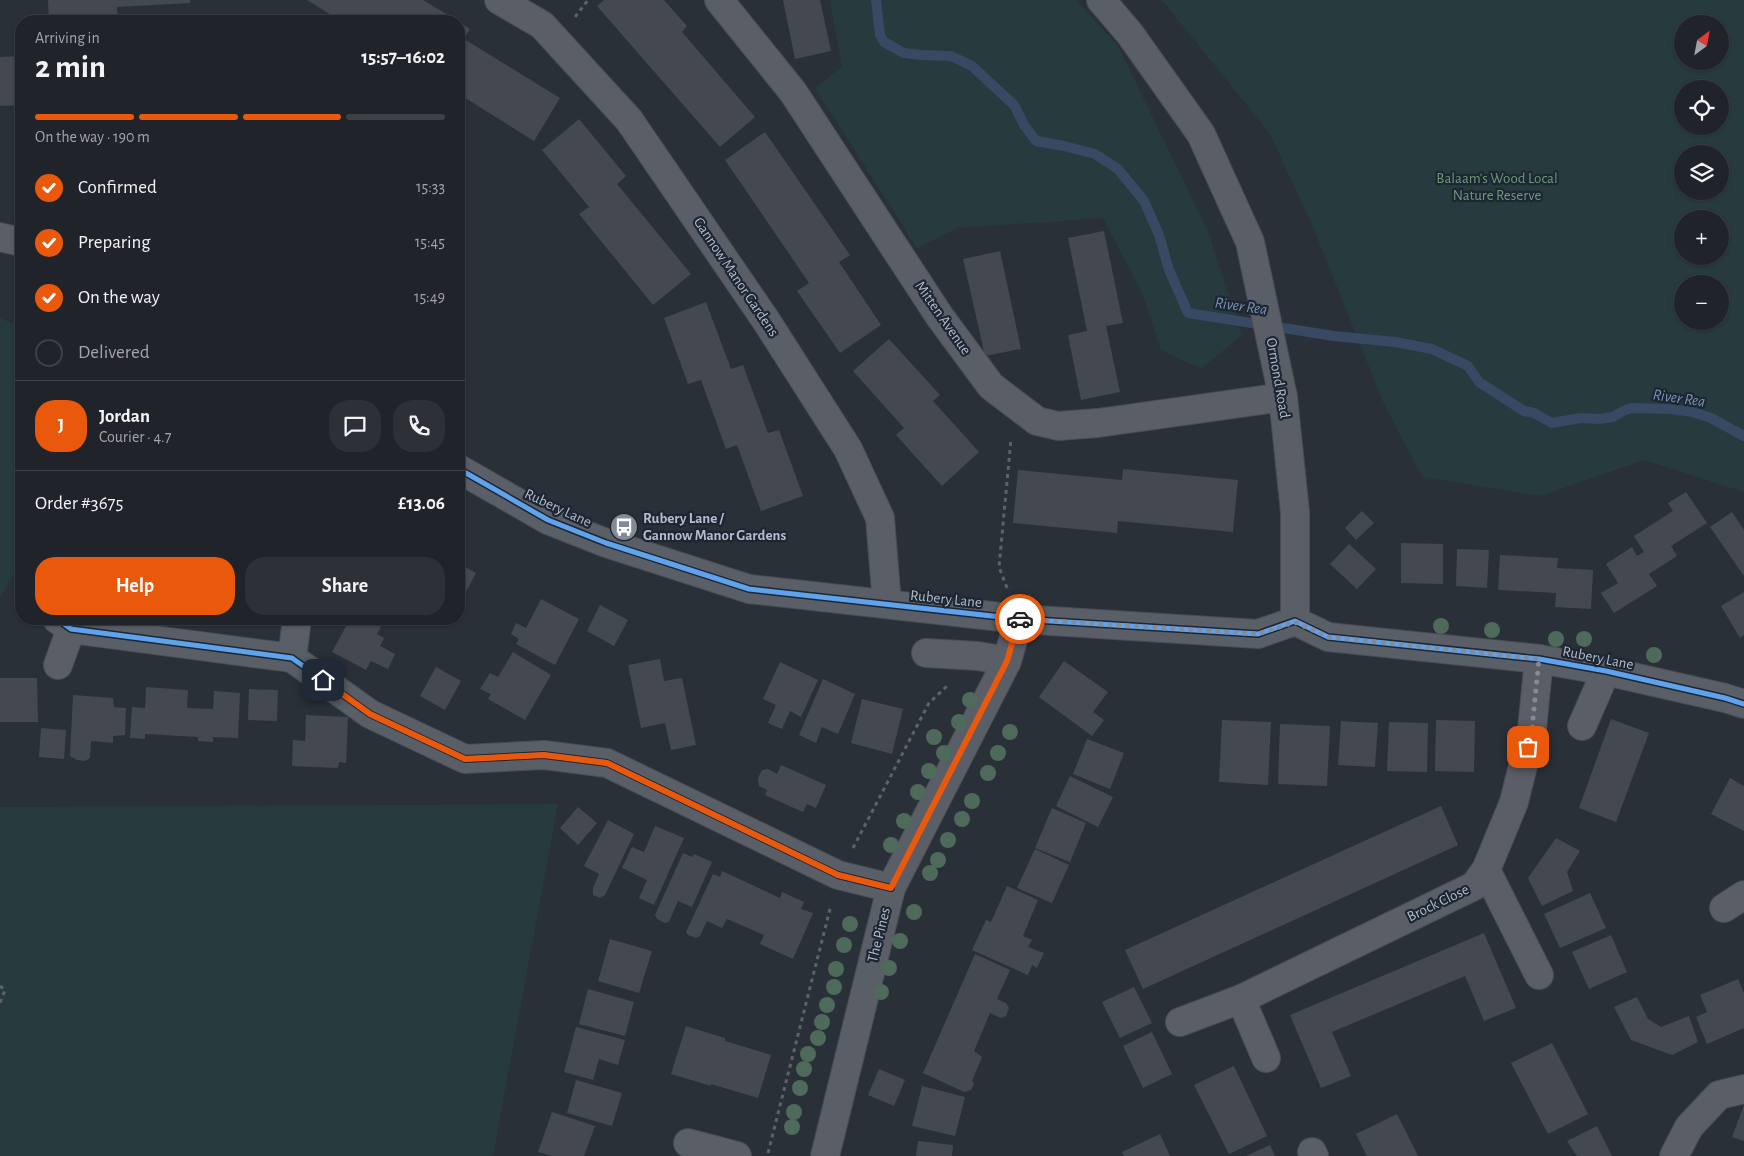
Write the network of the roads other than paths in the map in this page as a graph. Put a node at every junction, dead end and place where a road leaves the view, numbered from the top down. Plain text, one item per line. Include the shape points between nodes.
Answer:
1 (499, 0) edge
2 (719, 0) edge
3 (1101, 0) edge
4 (0, 236) edge
5 (15, 240) edge
6 (1283, 397) junction
7 (465, 473) edge
8 (886, 604) junction
9 (1019, 619) junction
10 (1295, 622) junction
11 (64, 625) edge
12 (71, 625) edge
13 (296, 625) edge
14 (926, 653) dead end
15 (292, 658) junction
16 (1539, 659) junction
17 (1007, 661) junction
18 (58, 665) dead end
19 (1606, 671) junction
20 (1744, 704) edge
21 (1582, 726) dead end
22 (1486, 870) junction
23 (891, 888) junction
24 (1539, 976) dead end
25 (1241, 999) junction
26 (1180, 1022) dead end
27 (1266, 1058) dead end
28 (1744, 1089) edge
29 (688, 1143) dead end
30 (737, 1156) edge
31 (825, 1156) edge
32 (1674, 1156) edge

1 - 8 street, Gannow Manor Gardens via 542,25 629,120 767,322 848,449 880,518
2 - 6 street, Mitten Avenue via 793,92 940,317 991,386 1014,405 1037,421 1058,426
3 - 6 street, Ormond Road via 1130,34 1201,134 1250,242
4 - 5 street
6 - 10 street, Ormond Road via 1295,512
7 - 8 street, Rubery Lane via 548,520 606,543 749,589
8 - 9 street, Rubery Lane
9 - 10 street, Rubery Lane via 1258,634
9 - 17 street, The Pines
10 - 16 street, Rubery Lane via 1328,637
11 - 18 street
12 - 15 street
13 - 15 street
14 - 17 street
15 - 23 street via 370,714 465,759 544,755 607,763 838,875
16 - 19 street, Rubery Lane
16 - 22 street, Brock Close via 1532,729 1514,802
17 - 23 street, The Pines
19 - 20 street, Rubery Lane
19 - 21 street
22 - 24 street
22 - 25 street, Brock Close via 1474,886
23 - 31 street, The Pines
25 - 26 street, Brock Close
25 - 27 street
28 - 32 street via 1719,1095 1689,1127
29 - 30 street

